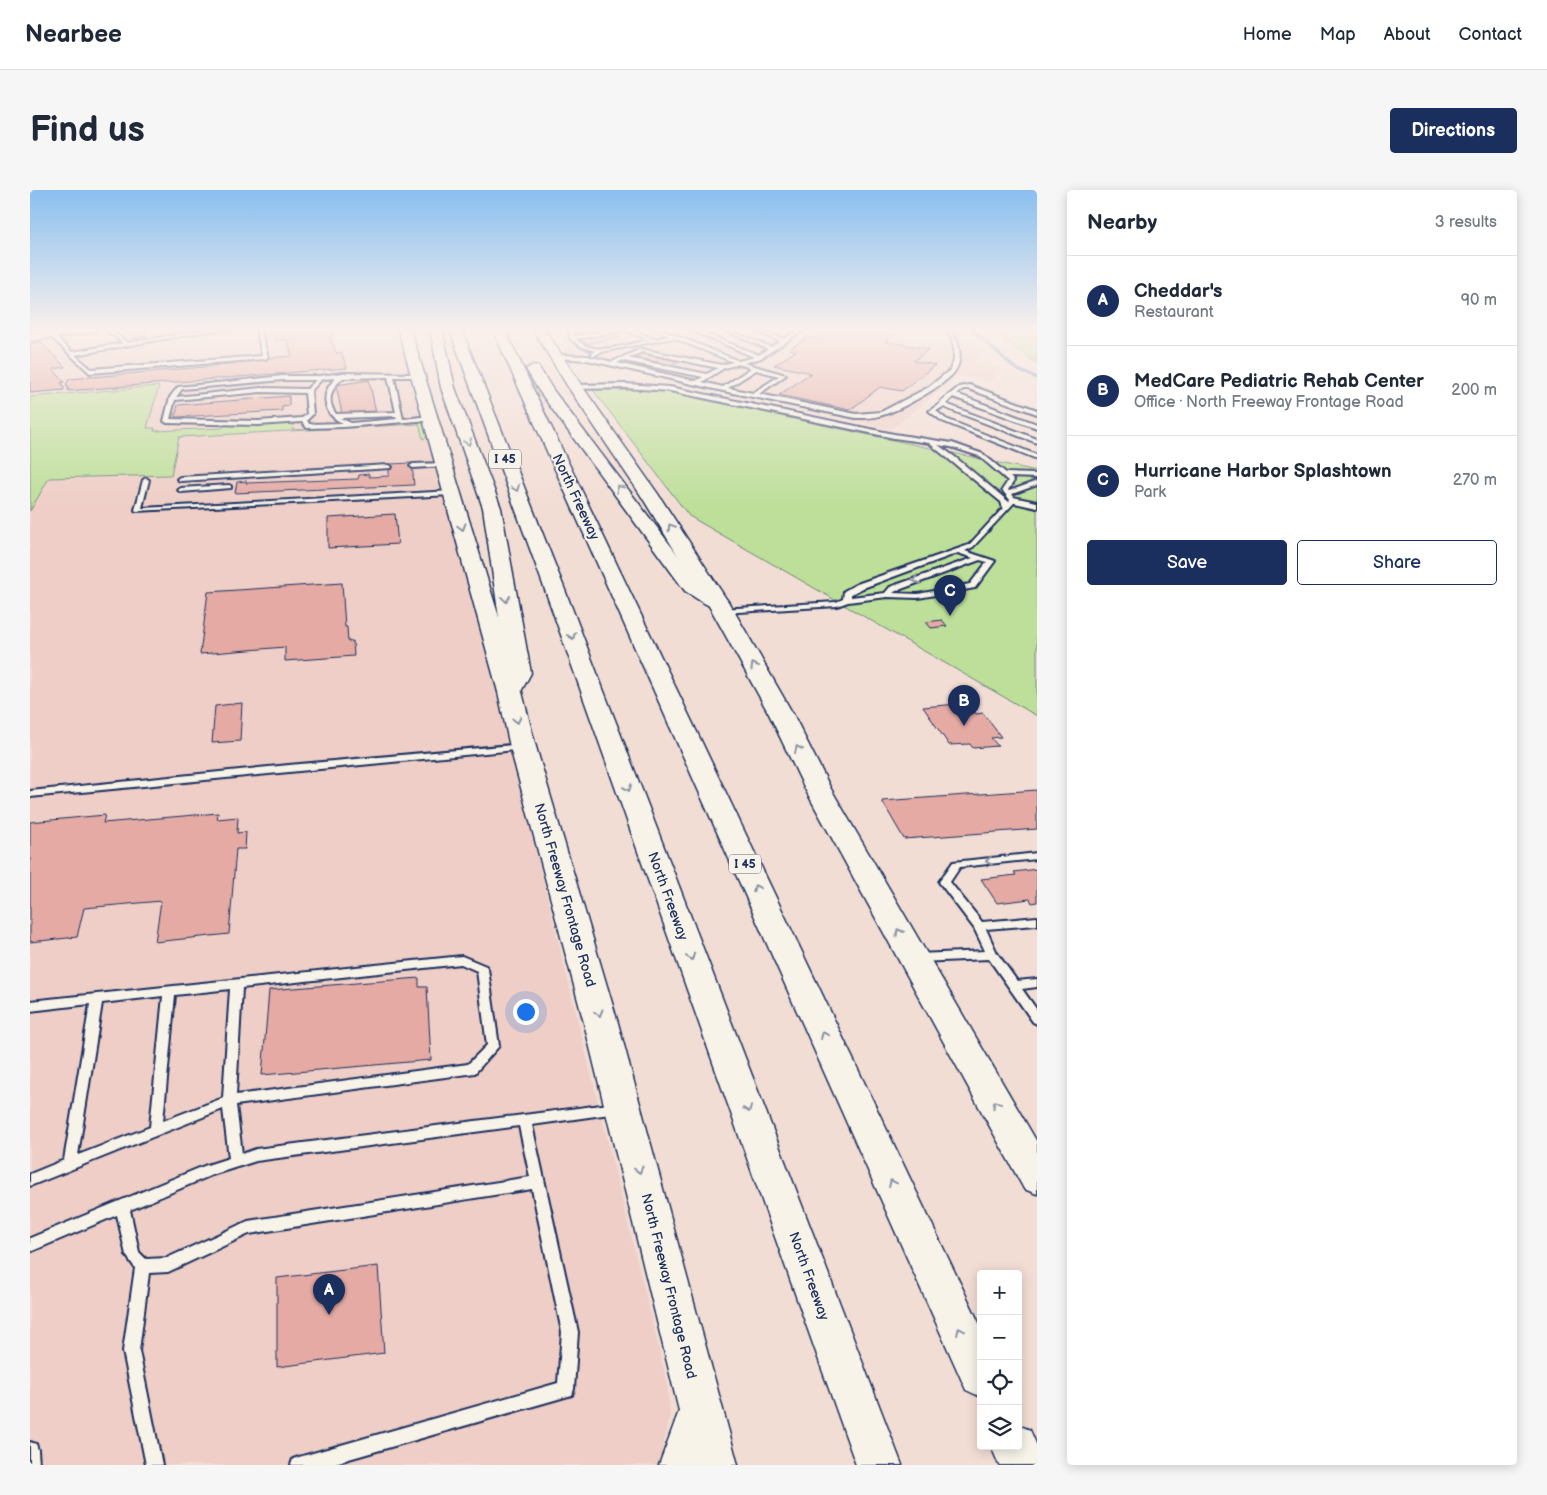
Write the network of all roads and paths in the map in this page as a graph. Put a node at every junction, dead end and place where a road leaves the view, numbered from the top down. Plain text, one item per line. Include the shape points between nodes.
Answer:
1 (575, 387) edge
2 (185, 388) edge
3 (311, 388) edge
4 (330, 388) edge
5 (393, 388) edge
6 (421, 388) edge
7 (448, 388) edge
8 (478, 388) edge
9 (526, 388) edge
10 (544, 388) edge
11 (648, 388) edge
12 (716, 388) edge
13 (765, 388) edge
14 (929, 388) edge
15 (965, 388) edge
16 (970, 388) edge
17 (723, 389) joint
18 (308, 391) junction
19 (290, 392) junction
20 (251, 393) junction
21 (258, 395) dead end
22 (276, 395) dead end
23 (754, 395) junction
24 (954, 395) junction
25 (173, 399) junction
26 (943, 405) junction
27 (1037, 412) edge
28 (868, 415) junction
29 (334, 416) junction
30 (399, 418) junction
31 (430, 418) junction
32 (304, 420) junction
33 (354, 424) junction
34 (1037, 426) edge
35 (857, 428) junction
36 (1037, 441) edge
37 (929, 442) junction
38 (1037, 457) edge
39 (444, 465) junction
40 (413, 466) dead end
41 (389, 467) dead end
42 (1004, 475) junction
43 (231, 476) junction
44 (1037, 476) edge
45 (180, 479) dead end
46 (146, 480) dead end
47 (978, 480) junction
48 (1011, 482) junction
49 (1037, 483) edge
50 (181, 490) dead end
51 (452, 494) junction
52 (1010, 497) junction
53 (1037, 504) edge
54 (1004, 511) junction
55 (958, 551) junction
56 (979, 558) junction
57 (887, 595) junction
58 (847, 600) junction
59 (721, 607) junction
60 (510, 692) junction
61 (523, 747) junction
62 (30, 794) edge
63 (1037, 856) edge
64 (1037, 921) edge
65 (979, 926) junction
66 (992, 955) junction
67 (914, 958) junction
68 (1037, 983) edge
69 (236, 984) junction
70 (1014, 986) junction
71 (169, 991) junction
72 (97, 998) junction
73 (30, 1006) edge
74 (1037, 1019) edge
75 (229, 1101) junction
76 (623, 1107) junction
77 (524, 1120) junction
78 (156, 1130) junction
79 (1027, 1153) edge
80 (236, 1161) junction
81 (70, 1164) junction
82 (1037, 1177) edge
83 (30, 1180) edge
84 (538, 1182) junction
85 (122, 1206) junction
86 (30, 1245) edge
87 (143, 1266) junction
88 (977, 1366) edge
89 (701, 1410) junction
90 (30, 1450) edge
91 (1016, 1450) edge
92 (31, 1465) edge
93 (154, 1465) edge
94 (299, 1465) edge
95 (682, 1465) edge
96 (715, 1465) edge
97 (880, 1465) edge
98 (1022, 1465) edge

59 -> 1 main road
2 - 25 lane via 180,388
3 - 18 lane
4 - 29 lane via 328,400
5 - 30 lane
6 - 31 main road, North Freeway Frontage Road
7 -> 60 main road via 492,508 519,673
8 -> 97 main road, North Freeway / I 45
88 -> 9 main road, North Freeway / I 45
59 -> 10 main road via 692,587
11 - 35 lane via 670,389
12 - 17 lane
13 - 23 lane
14 - 28 lane via 881,414
15 - 24 lane
16 - 27 lane
17 - 23 lane
18 - 19 lane
18 - 32 lane via 310,414
19 - 20 lane
19 - 22 lane
20 - 21 lane
20 - 25 lane
23 - 28 lane via 856,416
24 - 26 lane
24 - 34 lane
25 - 32 lane via 167,421 258,423
26 - 36 lane
26 - 38 lane via 932,411 935,415
28 - 35 lane
29 - 30 lane
29 - 33 lane
30 - 31 lane
30 - 33 lane
31 - 39 main road, North Freeway Frontage Road
32 - 33 lane via 307,426
35 - 37 lane
37 - 42 lane via 971,450
37 - 47 lane
39 - 40 lane
39 - 51 main road, North Freeway Frontage Road
41 - 43 lane
42 - 44 lane
42 - 48 lane
43 - 45 lane
43 - 50 lane via 229,491
46 - 51 lane via 138,510
47 - 48 lane via 998,485
47 - 54 lane via 1004,501
48 - 52 lane via 1005,490
49 - 52 lane
51 -> 60 main road, North Freeway Frontage Road
52 - 53 street
52 - 54 lane
54 - 55 lane via 972,546
55 - 56 lane
55 - 58 lane via 860,586 847,593
56 -> 57 lane via 893,588
56 - 57 lane via 992,561 972,586 918,596
57 - 58 lane
58 - 59 lane via 824,606
67 -> 59 main road via 818,789 781,714
60 -> 61 main road, North Freeway Frontage Road
61 - 62 lane
61 -> 76 main road, North Freeway Frontage Road
63 -> 65 lane via 957,864 944,882
64 - 65 lane
65 - 66 lane
66 - 67 lane
66 - 70 lane
79 -> 67 main road
68 - 70 lane
69 - 71 lane
69 - 75 lane
69 - 75 lane via 462,960 482,969 493,1046 471,1068
70 - 74 lane
71 - 72 lane
71 - 78 lane
72 - 73 lane
72 - 81 lane
75 - 78 lane
75 - 80 lane
76 - 77 lane
76 -> 89 main road, North Freeway Frontage Road
77 - 80 lane via 256,1155
77 - 84 lane
78 - 81 lane
79 - 82 main road
80 - 85 lane
81 - 83 lane
84 - 87 lane via 248,1228 168,1265
84 - 94 lane via 570,1332 566,1389
85 - 86 lane
85 - 87 lane via 133,1255
87 - 93 lane via 131,1351
89 - 95 main road
89 - 96 main road, North Freeway Frontage Road
90 - 92 lane
91 - 98 main road

